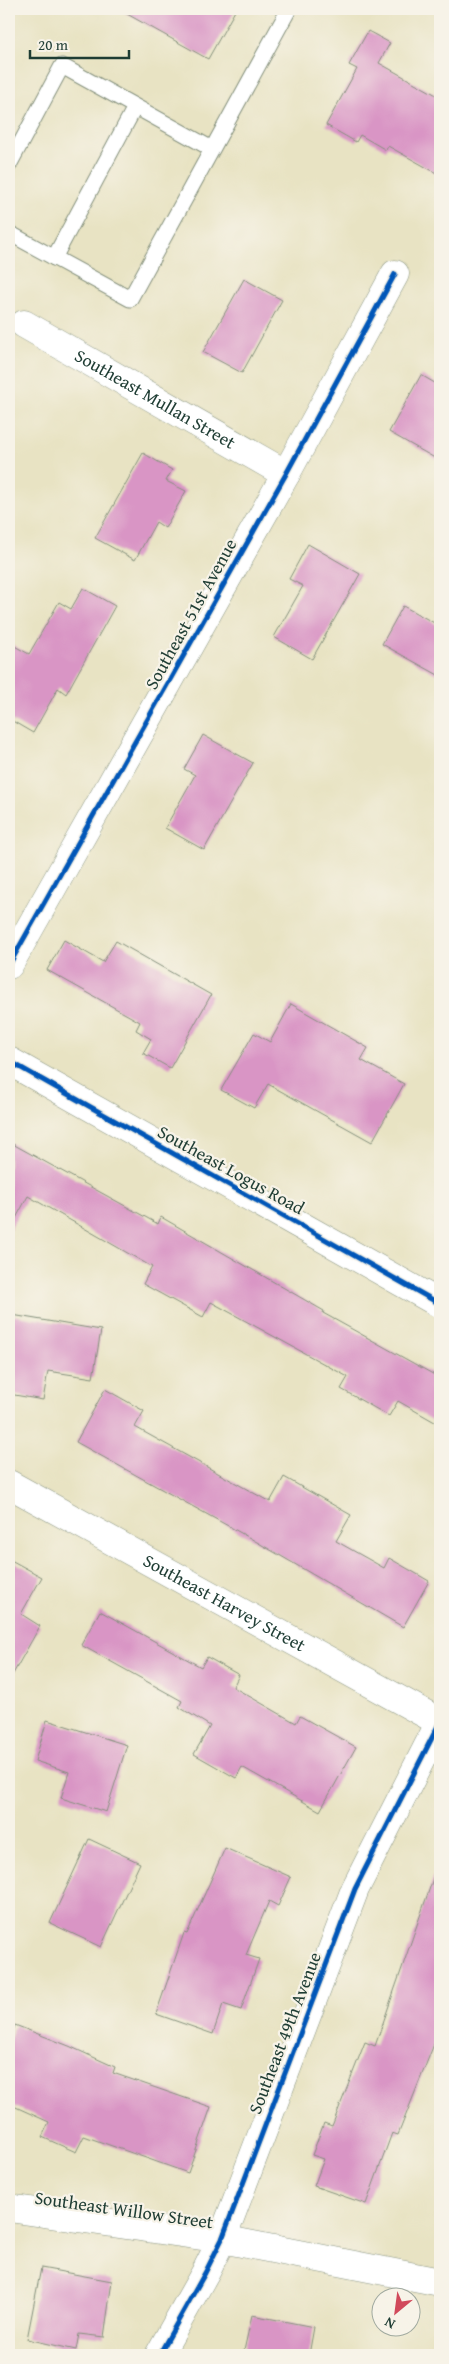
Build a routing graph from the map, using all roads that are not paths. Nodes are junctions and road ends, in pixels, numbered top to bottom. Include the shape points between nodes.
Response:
1 (289, 9) edge
2 (135, 107) junction
3 (212, 149) junction
4 (9, 164) edge
5 (9, 233) edge
6 (54, 258) junction
7 (395, 274) dead end
8 (24, 324) dead end
9 (286, 474) junction
10 (9, 965) edge
11 (9, 1061) edge
12 (440, 1304) edge
13 (9, 1484) edge
14 (440, 1722) edge
15 (9, 2208) edge
16 (222, 2238) junction
17 (440, 2282) edge
18 (159, 2355) edge

1 - 3 lane
2 - 3 lane
2 - 4 lane via 62,66
2 - 6 lane
3 - 6 lane via 130,299
5 - 6 lane
7 - 9 street, Southeast 51st Avenue
8 - 9 street, Southeast Mullan Street
9 - 10 street, Southeast 51st Avenue
11 - 12 street, Southeast Logus Road
13 - 14 street, Southeast Harvey Street
14 - 16 street, Southeast 49th Avenue via 355,1889
15 - 16 street, Southeast Willow Street
16 - 17 street, Southeast Willow Street
16 - 18 street, Southeast 49th Avenue

